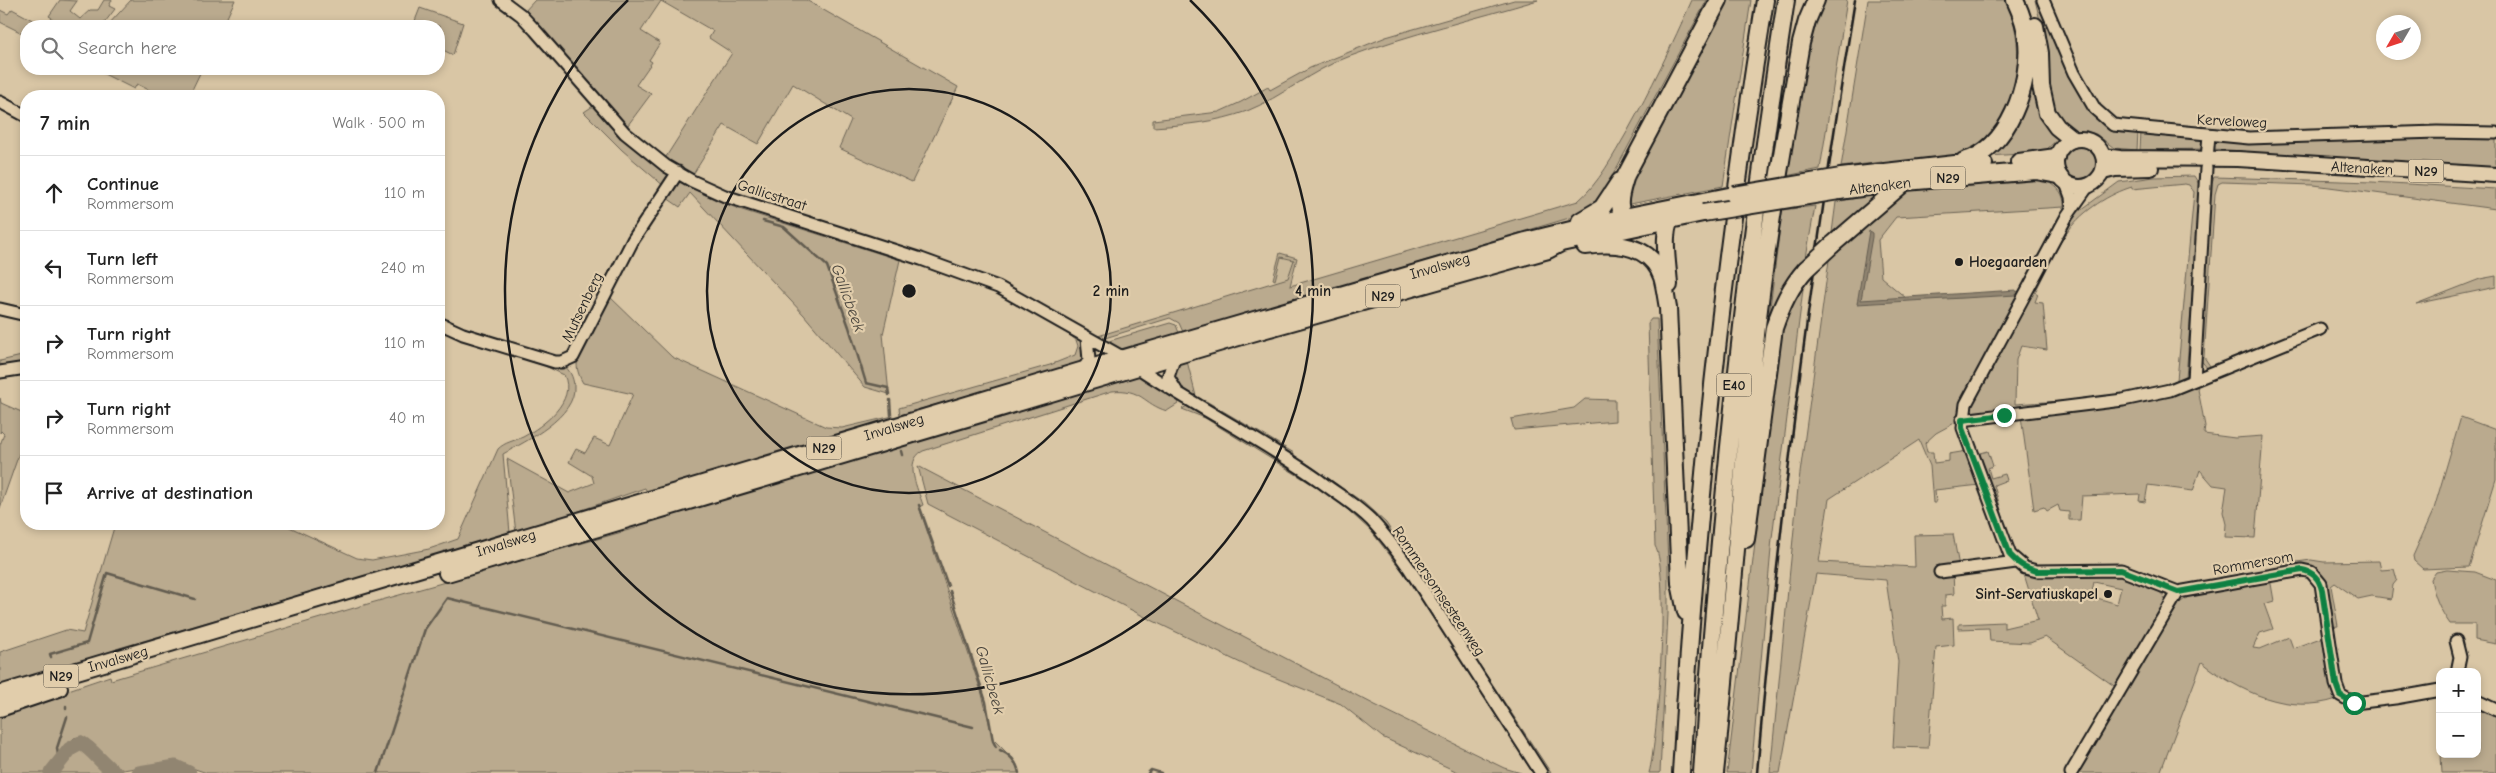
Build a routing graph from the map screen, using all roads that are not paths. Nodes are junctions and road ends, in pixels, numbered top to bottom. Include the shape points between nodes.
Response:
1 (501, 0) edge
2 (1719, 0) edge
3 (1765, 0) edge
4 (1786, 0) edge
5 (1816, 0) edge
6 (2016, 0) edge
7 (2028, 0) edge
8 (2043, 0) edge
9 (0, 102) edge
10 (20, 113) edge
11 (2496, 133) edge
12 (2209, 135) junction
13 (2072, 140) junction
14 (2056, 156) junction
15 (2103, 156) junction
16 (2207, 163) junction
17 (1955, 164) junction
18 (678, 172) junction
19 (2103, 172) junction
20 (1626, 175) junction
21 (2496, 175) edge
22 (2062, 179) junction
23 (1905, 182) junction
24 (1840, 184) junction
25 (2088, 186) junction
26 (1679, 206) junction
27 (1704, 207) junction
28 (2072, 208) junction
29 (1669, 219) junction
30 (1628, 222) junction
31 (1558, 232) junction
32 (1548, 250) junction
33 (1668, 308) junction
34 (0, 309) edge
35 (20, 314) edge
36 (445, 326) edge
37 (2320, 329) dead end
38 (1087, 338) junction
39 (1175, 356) junction
40 (1130, 362) junction
41 (20, 369) edge
42 (1083, 370) junction
43 (0, 372) edge
44 (2194, 380) junction
45 (1178, 393) junction
46 (1962, 420) junction
47 (2016, 562) junction
48 (1940, 572) dead end
49 (2178, 592) junction
50 (1690, 626) junction
51 (2456, 641) dead end
52 (1728, 655) junction
53 (2458, 668) edge
54 (2436, 691) edge
55 (0, 694) edge
56 (2481, 703) edge
57 (0, 708) edge
58 (2496, 710) edge
59 (1541, 773) edge
60 (1681, 773) edge
61 (1702, 773) edge
62 (1715, 773) edge
63 (2071, 773) edge

1 - 18 street, Gallicstraat via 535,30 625,133
2 - 20 highway
3 - 50 highway, E40 via 1746,113 1706,431
4 - 61 highway, E40 via 1736,370 1711,632
5 - 52 highway via 1801,43 1770,226 1738,507
6 - 17 highway via 2027,41 2021,91 2001,137 1984,154
7 - 13 highway via 2040,53 2041,86 2047,113
8 - 12 street, Kerveloweg via 2074,73 2095,110 2104,119 2113,125 2130,128
9 - 10 street
11 - 12 street, Kerveloweg via 2288,138
12 - 16 street
13 - 14 main road via 2062,146
13 - 15 main road via 2094,143
14 - 17 highway, Altenaken / N29 via 2038,161
14 - 22 main road
15 - 16 main road, Altenaken / N29
15 - 19 main road
16 - 19 main road, Altenaken / N29
16 - 21 main road, Altenaken / N29
16 - 44 street
17 - 24 highway, Altenaken / N29
18 - 36 street, Mutsenberg via 633,240 573,357 555,362
18 - 38 street, Gallicstraat via 726,196 998,287
19 - 25 main road
20 - 30 highway via 1619,195
20 - 31 highway via 1602,208 1589,218 1567,225
22 - 23 highway, Altenaken / N29 via 2036,171
22 - 25 main road via 2078,188
22 - 28 street via 2071,197
23 - 24 highway, Altenaken / N29
23 - 52 highway, bridge via 1806,269 1782,304 1770,346 1734,640
24 - 27 highway, Altenaken / N29, bridge
25 - 28 street
26 - 27 highway, Invalsweg / N29
26 - 29 highway
26 - 30 highway, Invalsweg / N29
27 - 29 highway, Invalsweg / N29
28 - 46 street via 1966,404
29 - 30 highway, Invalsweg / N29
29 - 33 highway via 1666,235
30 - 31 highway, Invalsweg / N29
30 - 32 highway, Invalsweg / N29
31 - 40 highway, Invalsweg / N29
32 - 33 highway via 1613,244 1642,252 1659,269
32 - 39 highway, Invalsweg / N29
33 - 50 highway via 1680,583
34 - 35 street
37 - 44 street
38 - 40 street, Gallicstraat
38 - 42 street via 1089,360
39 - 40 highway, Invalsweg / N29
39 - 45 street via 1168,377
40 - 42 highway, Invalsweg / N29
40 - 45 street, Rommersomsesteenweg
40 - 57 highway, Invalsweg / N29
41 - 43 street
42 - 55 highway, Invalsweg / N29
44 - 46 street via 2170,390 2123,400
45 - 59 street, Rommersomsesteenweg via 1290,460 1354,505 1380,530 1409,568
46 - 47 street via 1962,428 2010,555
47 - 48 street
47 - 49 street via 2037,571 2121,570
49 - 54 street, Rommersom via 2302,570 2311,572 2322,590 2340,695 2354,703
49 - 63 street
50 - 60 highway, E40
51 - 53 street via 2460,657
52 - 62 highway
56 - 58 street

